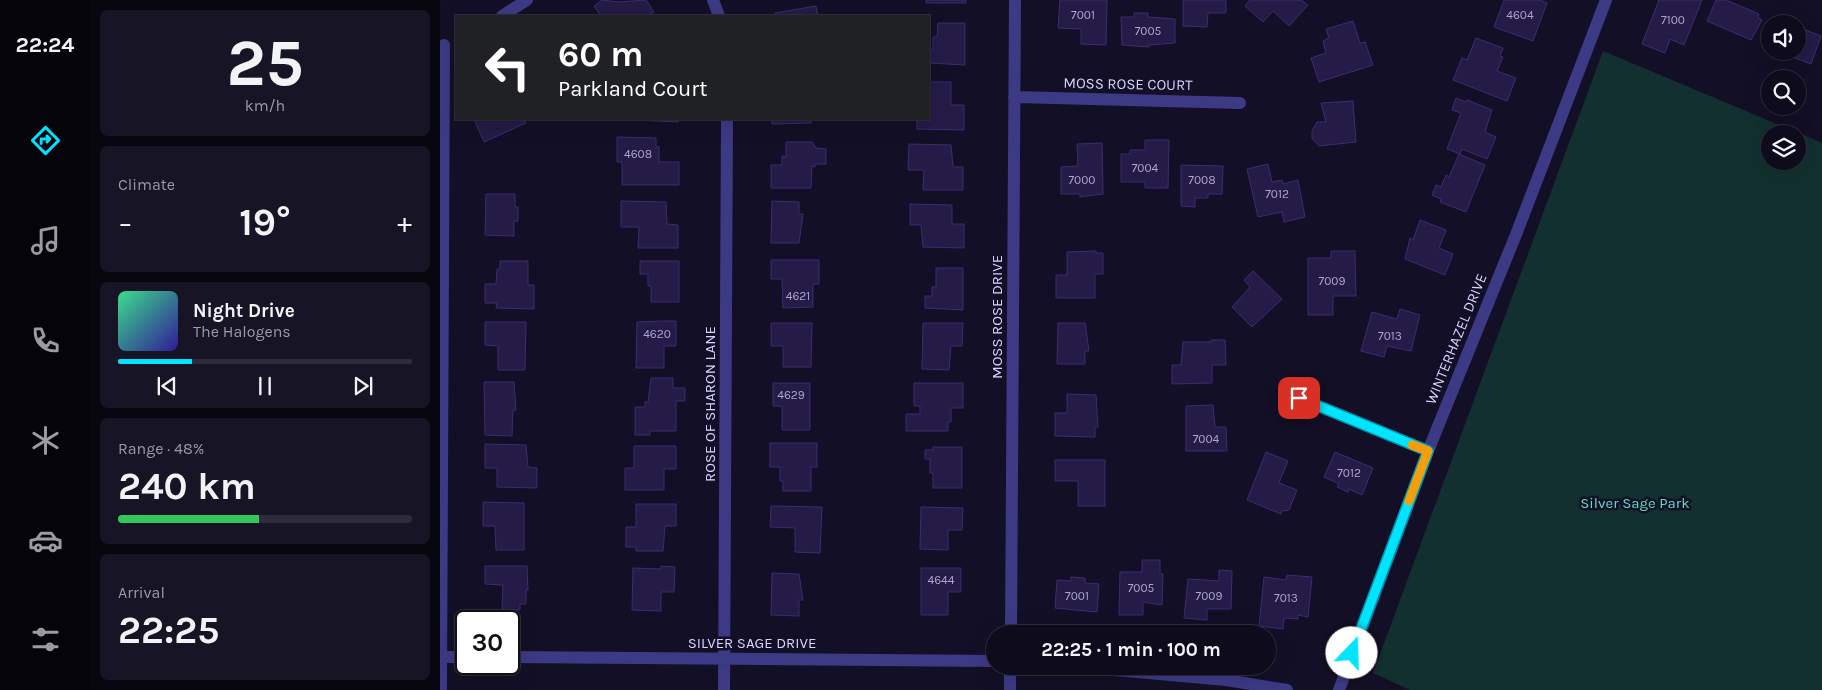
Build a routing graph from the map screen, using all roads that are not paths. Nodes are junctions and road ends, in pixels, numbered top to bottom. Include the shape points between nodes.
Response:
1 (713, 0) edge
2 (1015, 0) edge
3 (1606, 0) edge
4 (522, 1) edge
5 (503, 15) edge
6 (719, 15) edge
7 (447, 44) edge
8 (1014, 97) junction
9 (1240, 102) dead end
10 (727, 120) edge
11 (1299, 398) dead end
12 (1428, 451) junction
13 (1010, 625) edge
14 (441, 657) edge
15 (455, 657) edge
16 (520, 657) edge
17 (725, 659) junction
18 (986, 661) edge
19 (1010, 675) edge
20 (1170, 675) edge
21 (441, 690) edge
22 (724, 690) edge
23 (1010, 690) edge
24 (1287, 690) edge
25 (1339, 690) edge

1 - 6 street
2 - 8 street, MOSS ROSE DRIVE
3 - 12 street, WINTERHAZEL DRIVE via 1518,232
4 - 5 street
7 - 14 street
8 - 9 street, MOSS ROSE COURT
8 - 13 street, MOSS ROSE DRIVE
10 - 17 street, ROSE OF SHARON LANE
11 - 12 street
12 - 25 street, WINTERHAZEL DRIVE
14 - 15 street
14 - 21 street
16 - 17 street, SILVER SAGE DRIVE
17 - 18 street, SILVER SAGE DRIVE
17 - 22 street, ROSE OF SHARON LANE
19 - 23 street
20 - 24 street

